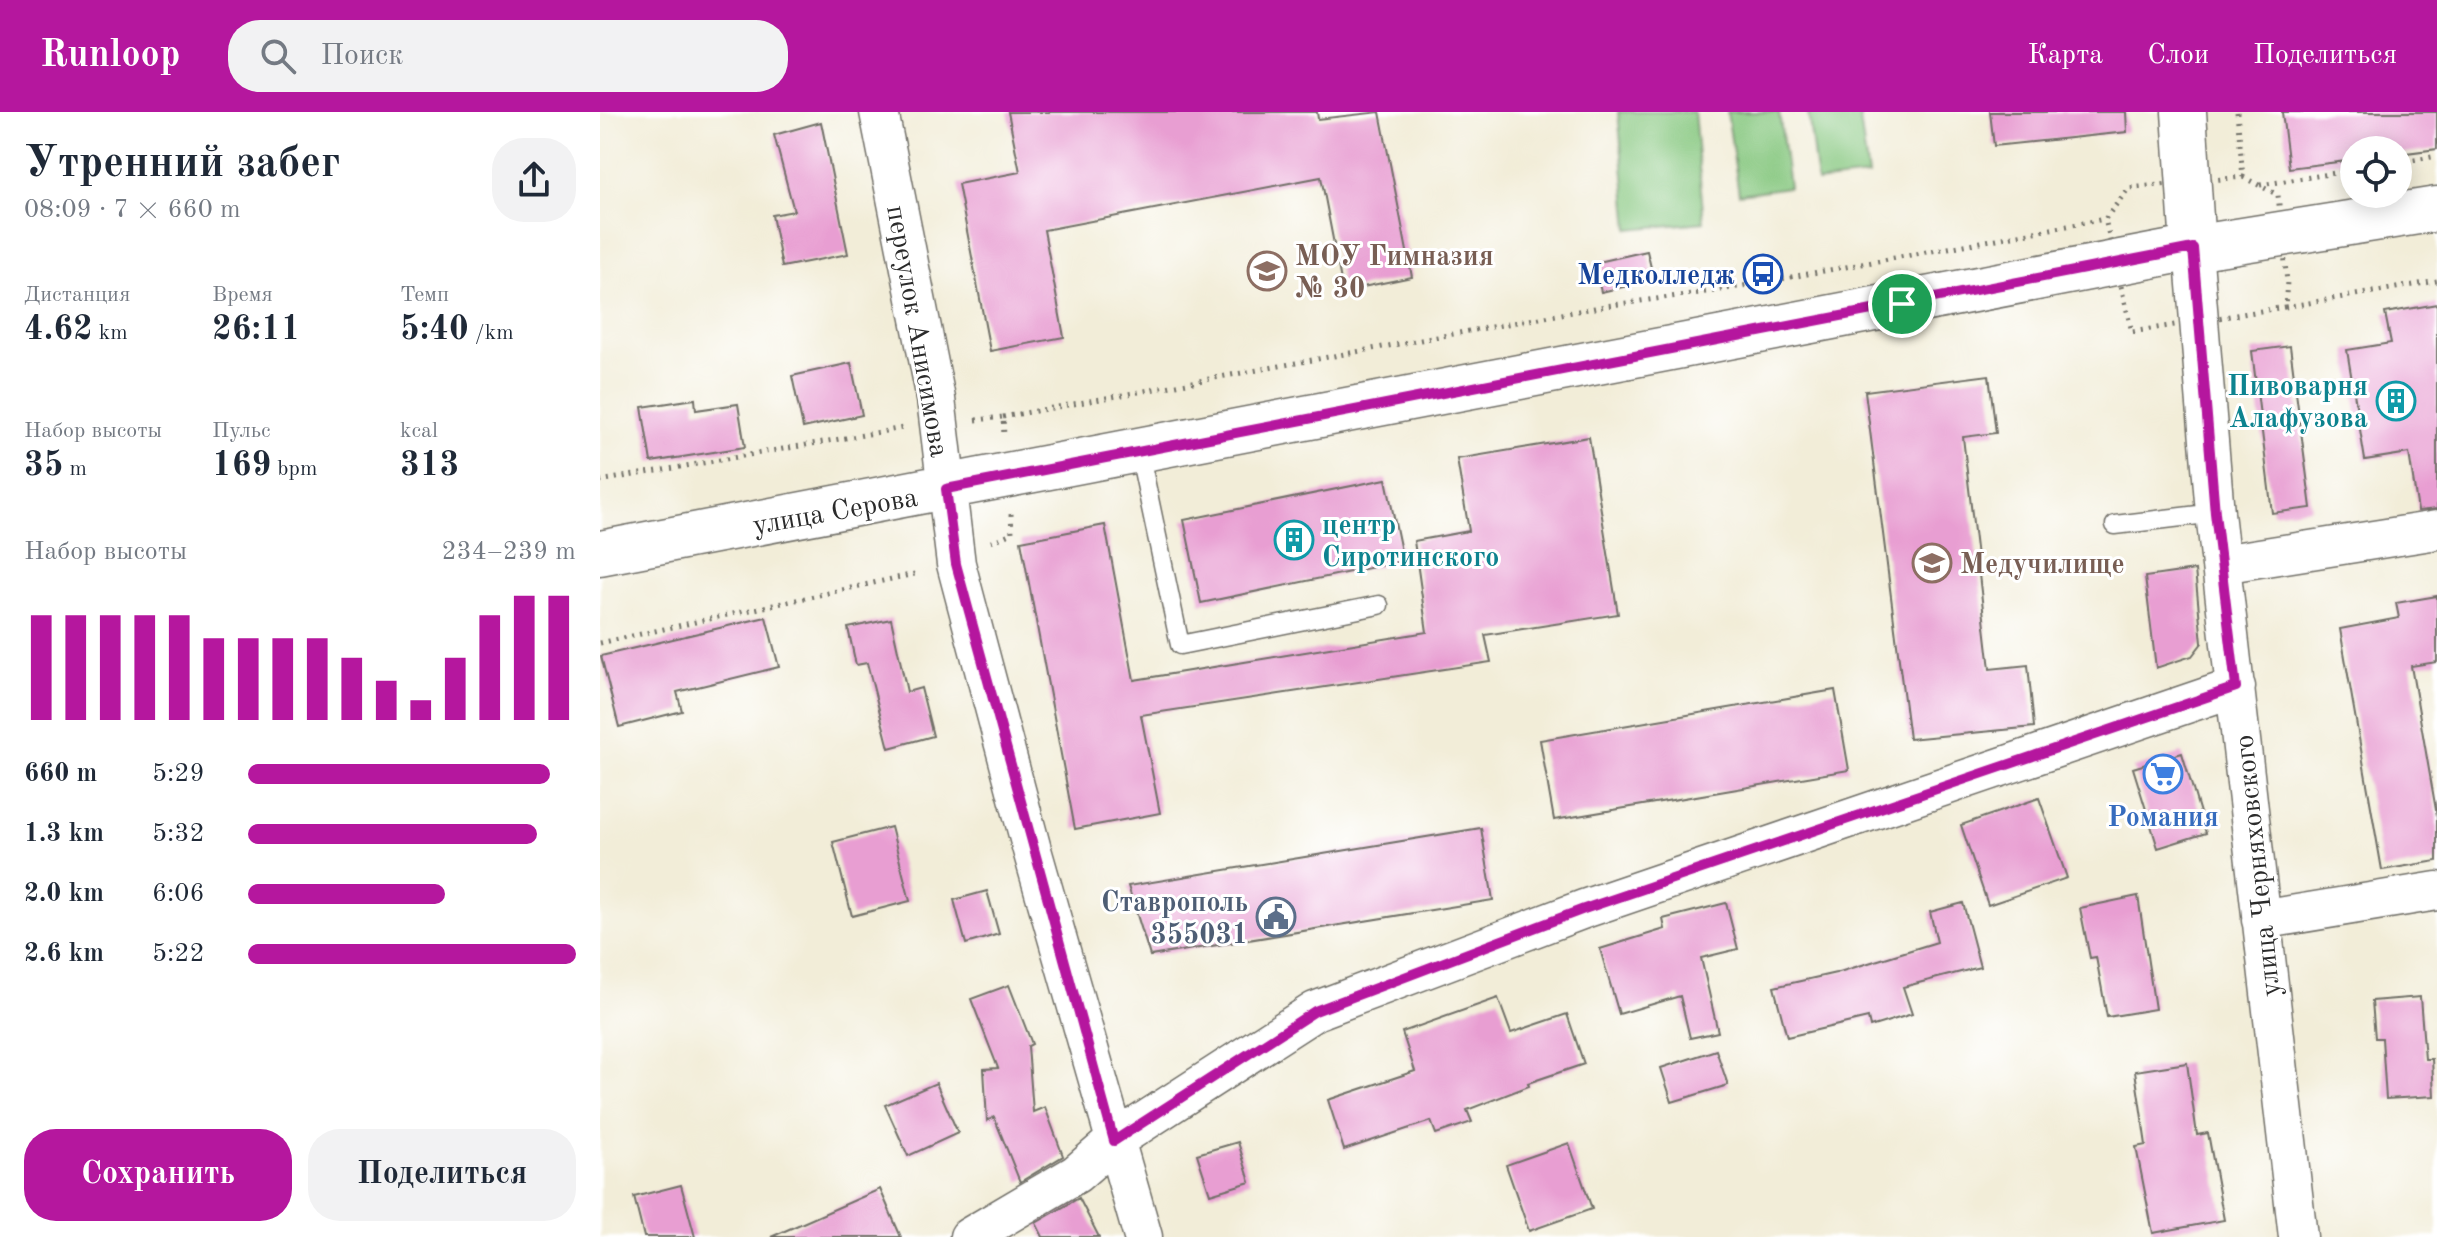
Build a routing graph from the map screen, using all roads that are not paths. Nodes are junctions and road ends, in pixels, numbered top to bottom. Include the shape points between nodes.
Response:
1 (2184, 112) edge
2 (880, 116) edge
3 (2437, 209) edge
4 (2193, 248) junction
5 (1139, 451) junction
6 (946, 489) junction
7 (2215, 513) junction
8 (2115, 525) dead end
9 (2437, 530) edge
10 (600, 553) edge
11 (2221, 564) junction
12 (1379, 605) dead end
13 (2236, 687) junction
14 (2437, 891) edge
15 (2261, 920) junction
16 (1114, 1141) junction
17 (969, 1237) edge
18 (1143, 1237) edge
19 (2298, 1237) edge

1 - 4 main road, улица Черняховского
2 - 6 street, переулок Анисимова via 936,399
3 - 4 main road, улица Серова
4 - 5 main road, улица Серова
4 - 7 street, улица Черняховского
5 - 6 main road, улица Серова
5 - 12 lane via 1180,645
6 - 10 main road, улица Серова
6 - 16 street, переулок Анисимова via 960,579
7 - 8 lane
7 - 11 street, улица Черняховского
9 - 11 street
11 - 13 street, улица Черняховского
13 - 15 street, улица Черняховского
13 - 16 street via 1584,909 1315,1011
14 - 15 street
15 - 19 street, улица Черняховского
16 - 17 street via 1076,1174
16 - 18 street, переулок Анисимова

